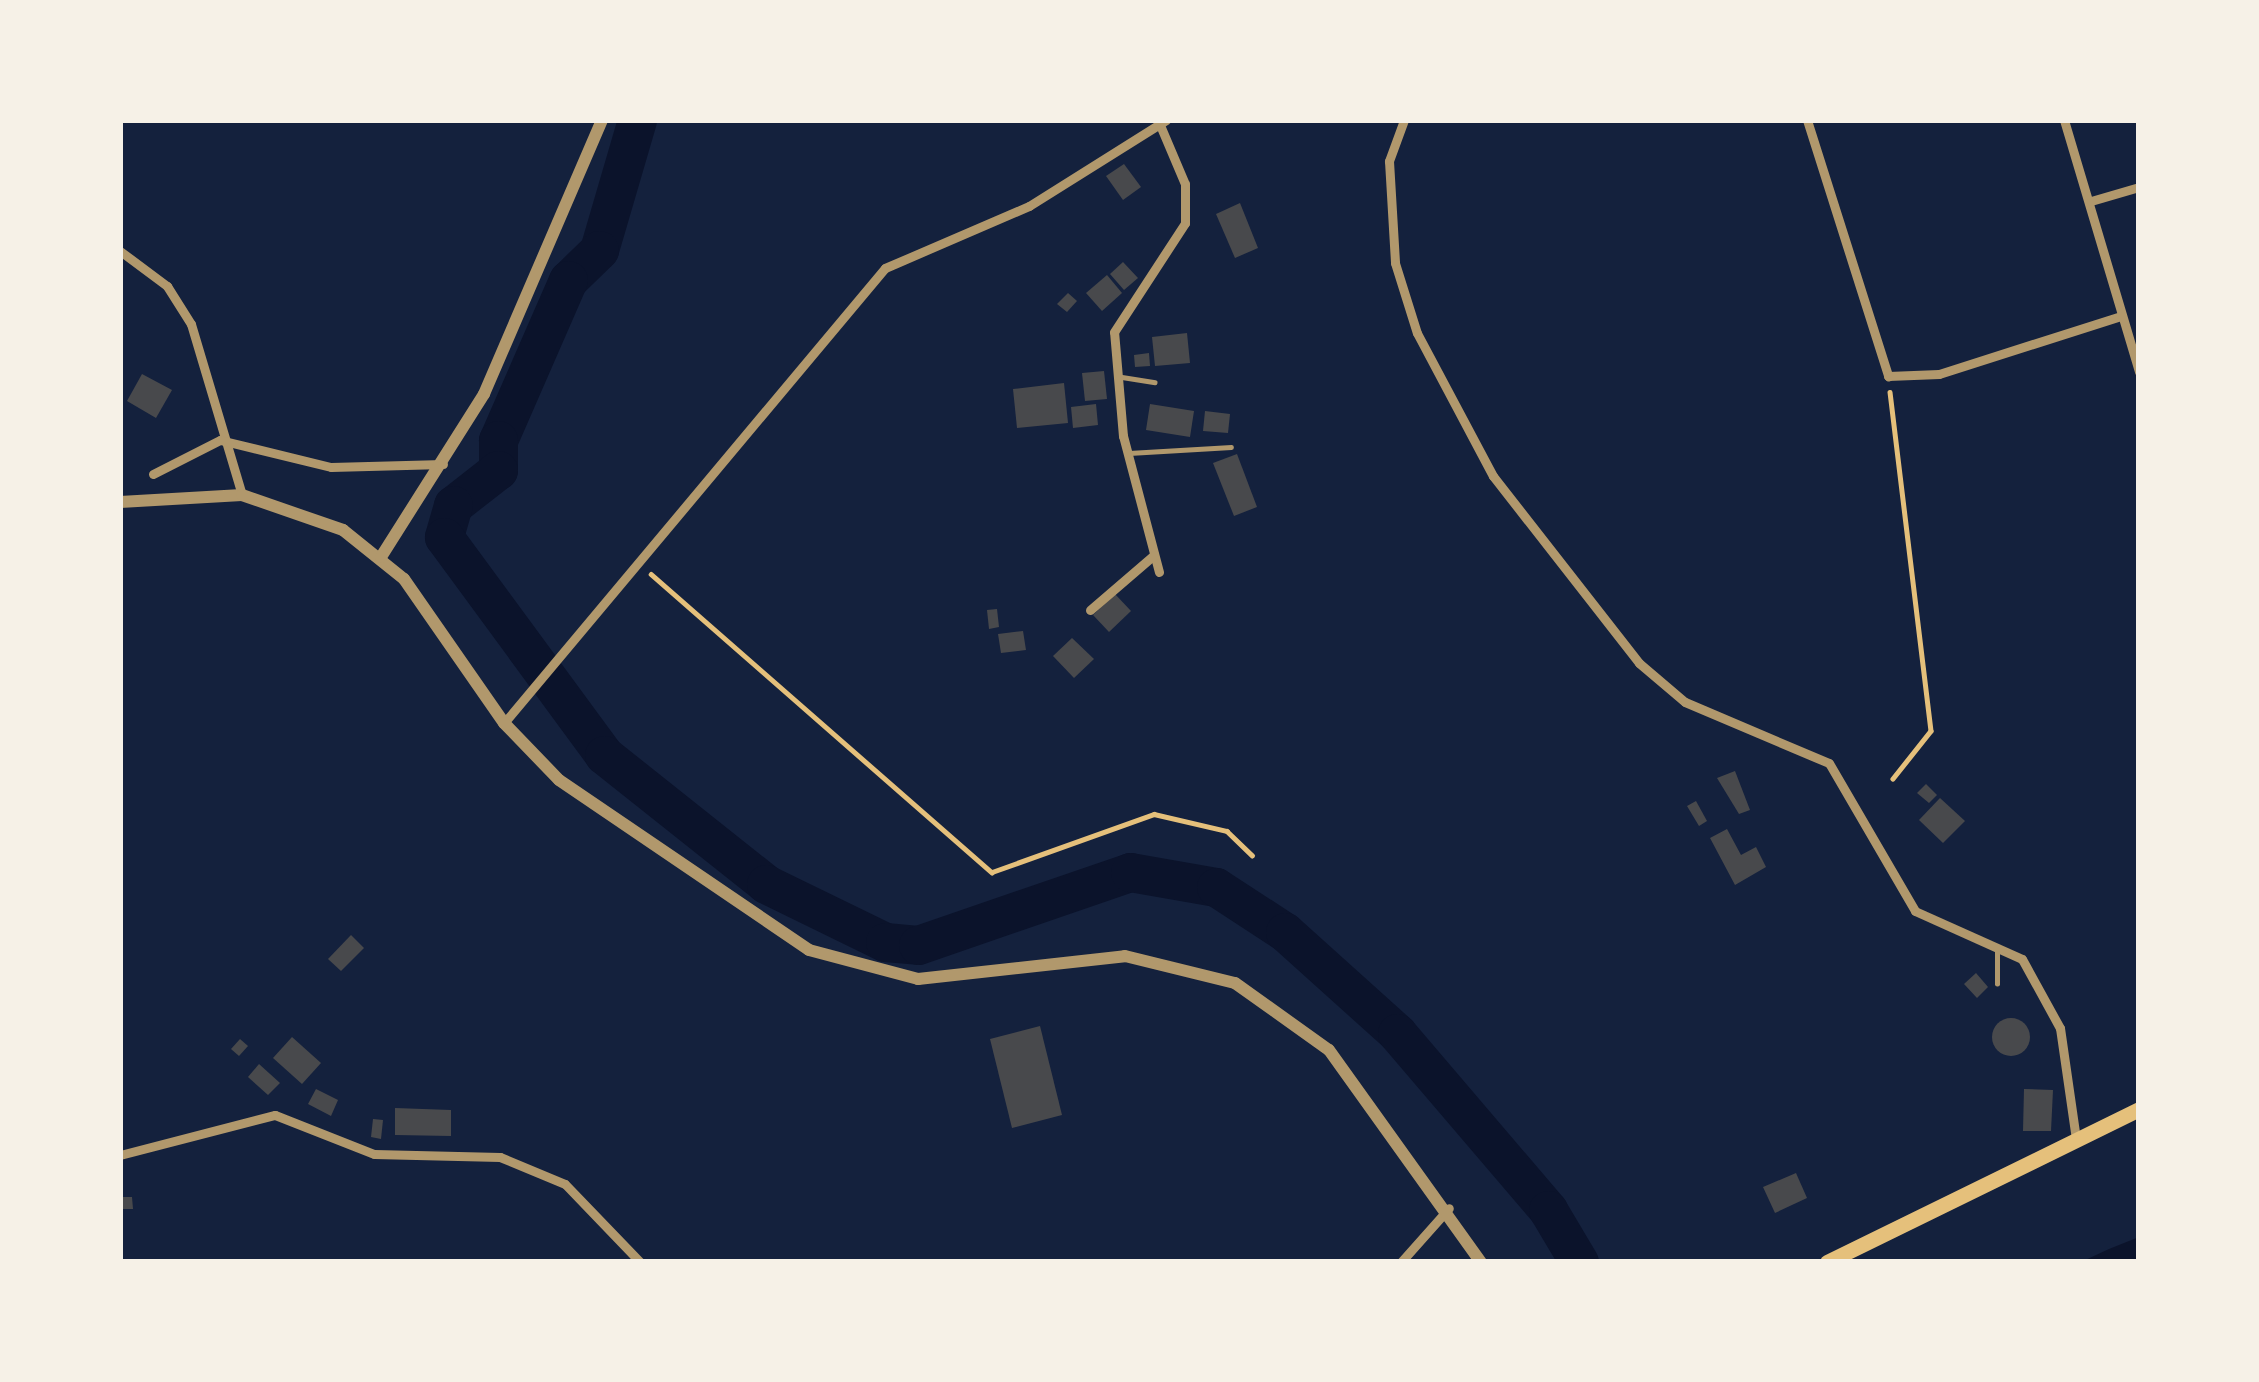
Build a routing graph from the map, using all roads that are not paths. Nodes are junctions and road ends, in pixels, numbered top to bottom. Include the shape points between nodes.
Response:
1 (602, 120) edge
2 (1404, 120) edge
3 (1807, 120) edge
4 (2064, 120) edge
5 (1163, 123) edge
6 (2139, 187) edge
7 (2091, 201) junction
8 (120, 251) edge
9 (2121, 316) junction
10 (2139, 372) edge
11 (1116, 376) junction
12 (1155, 382) dead end
13 (235, 443) junction
14 (1231, 447) dead end
15 (1126, 454) junction
16 (443, 464) junction
17 (153, 474) dead end
18 (242, 495) junction
19 (120, 502) edge
20 (1154, 554) junction
21 (380, 557) junction
22 (1159, 572) dead end
23 (1090, 610) dead end
24 (504, 723) junction
25 (1999, 945) junction
26 (1996, 985) dead end
27 (2139, 1109) edge
28 (2076, 1139) junction
29 (120, 1155) edge
30 (1449, 1208) junction
31 (640, 1262) edge
32 (1400, 1262) edge
33 (1480, 1262) edge
34 (1827, 1262) edge

1 - 16 street via 560,237
2 - 25 street via 1389,161 1404,302 1493,476 1639,663 1702,711 1829,763 1915,911
3 - 9 street via 1888,376 1939,374
4 - 7 street
5 - 11 street via 1185,184 1185,223 1172,259 1120,315
5 - 24 street via 1029,206 885,268
6 - 7 street
7 - 9 street
8 - 13 street via 180,304
9 - 10 street
11 - 12 lane
11 - 15 street
13 - 16 street via 331,467
13 - 17 street via 209,443
13 - 18 street
14 - 15 lane
15 - 20 street
16 - 21 street
18 - 19 street
18 - 21 street via 314,516
20 - 22 street
20 - 23 street
21 - 24 street
24 - 30 street via 618,826 839,962 918,979 1125,956 1235,983 1329,1050
25 - 26 lane
25 - 28 street via 2033,974 2060,1028
27 - 28 main road
28 - 34 main road
29 - 31 street via 274,1115 374,1154 500,1156 565,1184
30 - 32 street
30 - 33 street

